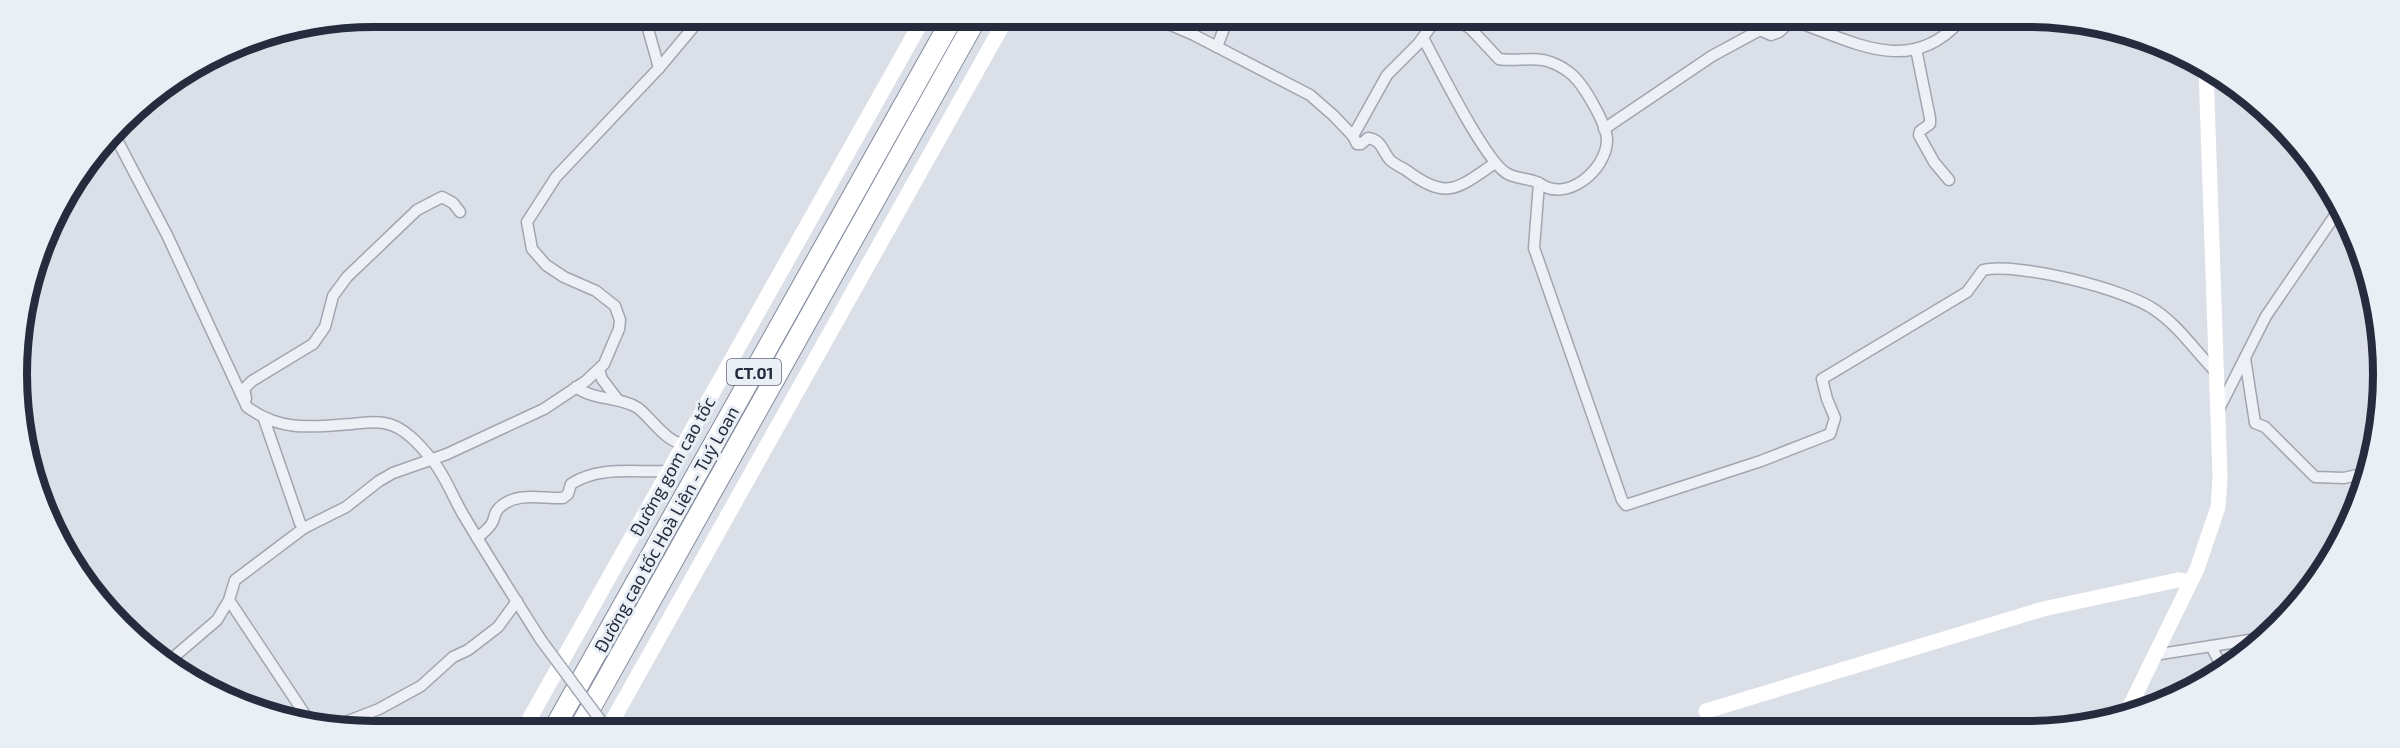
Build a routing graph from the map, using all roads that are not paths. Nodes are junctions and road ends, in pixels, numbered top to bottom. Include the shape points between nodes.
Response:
1 (648, 27) edge
2 (693, 27) edge
3 (919, 27) edge
4 (948, 27) edge
5 (972, 27) edge
6 (1002, 27) edge
7 (1174, 27) edge
8 (1225, 27) edge
9 (1431, 27) edge
10 (1467, 27) edge
11 (1758, 27) edge
12 (1761, 27) edge
13 (1784, 27) edge
14 (1809, 27) edge
15 (1954, 27) edge
16 (1423, 38) junction
17 (1218, 47) junction
18 (1916, 49) junction
19 (659, 68) junction
20 (2206, 77) edge
21 (1604, 129) junction
22 (1353, 136) junction
23 (117, 141) edge
24 (1496, 163) junction
25 (1948, 180) dead end
26 (1539, 183) junction
27 (460, 212) dead end
28 (2335, 216) edge
29 (2245, 357) junction
30 (599, 370) junction
31 (2216, 372) junction
32 (576, 387) junction
33 (618, 400) junction
34 (247, 407) junction
35 (2218, 412) junction
36 (264, 419) junction
37 (685, 443) junction
38 (432, 459) junction
39 (669, 471) junction
40 (2358, 475) edge
41 (304, 528) junction
42 (477, 538) junction
43 (2190, 582) junction
44 (229, 600) junction
45 (517, 601) junction
46 (2248, 640) edge
47 (2211, 646) junction
48 (2154, 655) junction
49 (174, 658) edge
50 (2220, 662) edge
51 (2130, 705) edge
52 (1706, 711) dead end
53 (304, 714) edge
54 (351, 720) edge
55 (528, 721) edge
56 (558, 721) edge
57 (583, 721) edge
58 (601, 721) edge
59 (612, 721) edge

1 - 19 street
2 - 19 street
3 - 37 main road, Đường gom cao tốc
4 - 56 highway, Đường cao tốc Hoà Liên - Tuý Loan / CT.01
5 - 57 highway, Đường cao tốc Hoà Liên - Tuý Loan / CT.01
6 - 59 main road
7 - 17 street
8 - 17 street
9 - 16 street
10 - 21 street via 1500,59 1548,61 1570,72 1585,89
11 - 21 street
12 - 13 street via 1770,35
14 - 18 street via 1886,52
15 - 18 street via 1939,40
16 - 22 street via 1387,75
16 - 24 street via 1475,134
17 - 22 street via 1310,95
18 - 25 street via 1930,118 1930,124 1919,135
19 - 30 street via 556,177 527,222 532,249 546,265 596,291 615,306 619,329
20 - 31 main road
21 - 26 street via 1607,141 1603,154 1585,178 1561,191 1551,191
22 - 24 street via 1359,144 1368,138 1376,140 1390,159 1436,188 1460,186
23 - 34 street via 167,235
24 - 26 street via 1507,174
26 - 31 street via 1534,248 1626,505 1830,434 1835,418 1822,379 1966,292 1983,270 1994,267 2026,270 2123,293 2155,309
27 - 34 street via 442,197 404,221 347,277 333,296 325,327 313,344 244,389
28 - 29 street via 2266,316
29 - 35 street
29 - 40 street via 2255,423 2265,427 2315,477
30 - 32 street
30 - 33 street
31 - 35 main road
32 - 33 street via 594,396
32 - 38 street via 544,410
33 - 37 street via 638,409 672,441
34 - 36 street
35 - 43 main road via 2218,507
36 - 38 street via 319,427 387,423 401,429
36 - 41 street
37 - 39 main road, Đường gom cao tốc
38 - 41 street via 393,473 346,507
38 - 42 street
39 - 42 street via 605,471 571,484 563,498 526,497 507,502
39 - 55 main road, Đường gom cao tốc
41 - 44 street via 235,580
42 - 45 street
43 - 48 main road
43 - 52 main road via 2178,580 2043,609
44 - 49 street via 217,620
44 - 53 street
45 - 54 street via 498,627 453,657 421,686
45 - 58 street, bridge
46 - 47 street
47 - 48 street
47 - 50 street
48 - 51 main road

